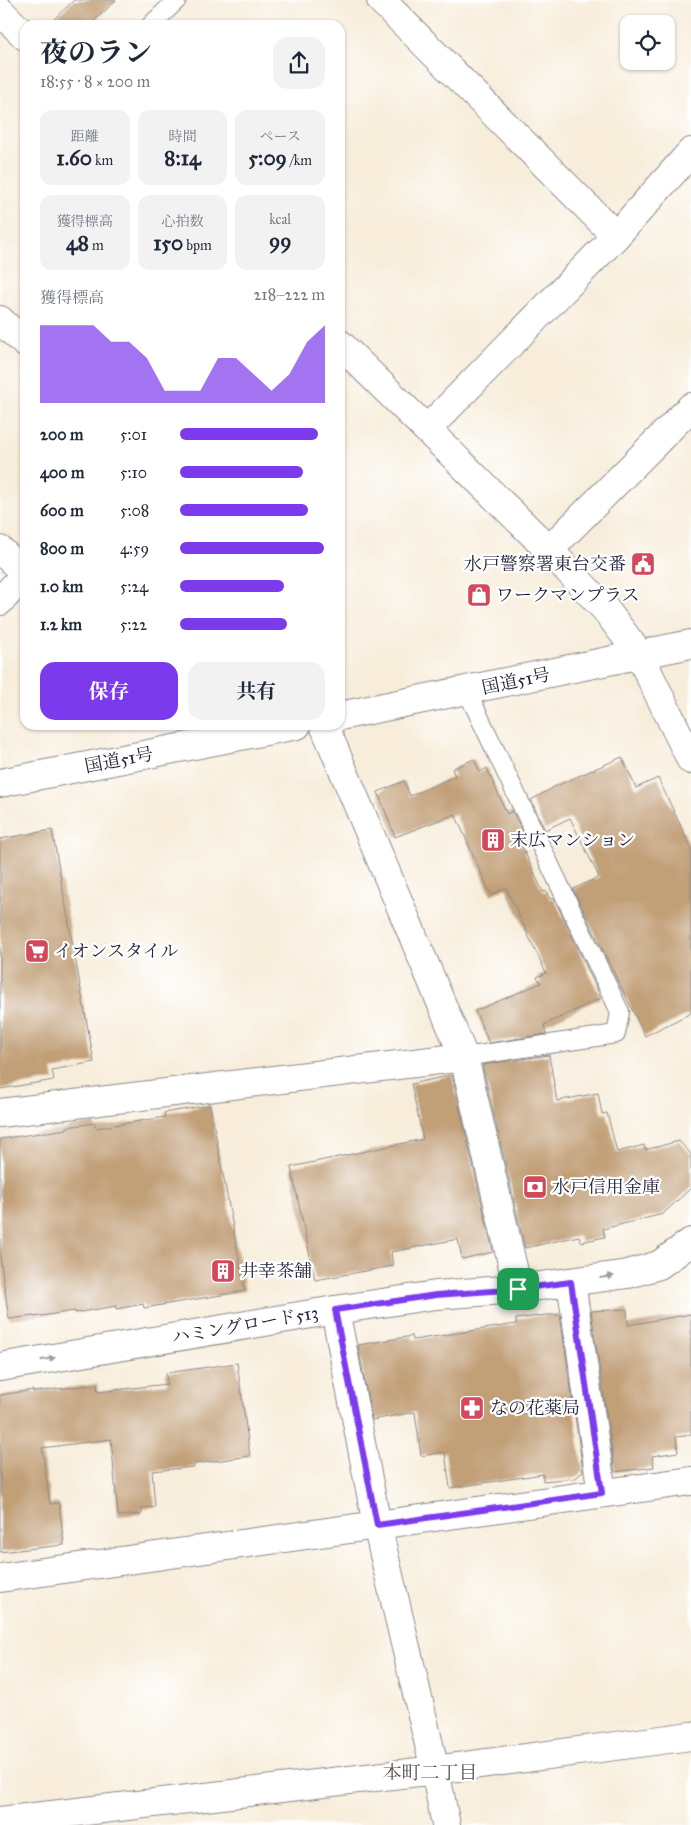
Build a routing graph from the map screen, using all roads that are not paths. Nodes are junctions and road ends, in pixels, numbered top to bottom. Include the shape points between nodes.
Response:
1 (177, 0) edge
2 (380, 0) edge
3 (0, 11) edge
4 (156, 20) edge
5 (20, 31) edge
6 (691, 152) edge
7 (616, 236) junction
8 (0, 320) edge
9 (20, 338) edge
10 (345, 349) edge
11 (691, 407) edge
12 (427, 429) junction
13 (0, 550) edge
14 (549, 550) junction
15 (20, 569) edge
16 (20, 579) edge
17 (0, 601) edge
18 (691, 644) edge
19 (639, 654) junction
20 (467, 691) junction
21 (345, 715) edge
22 (252, 730) edge
23 (326, 730) edge
24 (691, 760) edge
25 (0, 783) edge
26 (464, 1057) junction
27 (0, 1113) edge
28 (691, 1242) edge
29 (571, 1282) junction
30 (518, 1289) junction
31 (335, 1310) junction
32 (0, 1367) edge
33 (691, 1481) edge
34 (602, 1493) junction
35 (377, 1525) junction
36 (0, 1578) edge
37 (691, 1736) edge
38 (436, 1770) junction
39 (0, 1820) edge
40 (446, 1825) edge

1 - 4 lane
2 - 7 main road
3 - 5 main road
6 - 7 main road
7 - 12 main road
8 - 9 main road
10 - 12 main road
11 - 14 main road
12 - 14 main road
13 - 15 main road
14 - 19 main road
16 - 17 main road
18 - 19 main road, 国道51号
19 - 20 main road, 国道51号
19 - 24 main road
20 - 21 main road, 国道51号
20 - 26 lane via 620,1012 616,1034
22 - 25 main road, 国道51号
23 - 26 main road
26 - 27 main road
26 - 30 main road
29 -> 28 main road, ハミングロード513 via 628,1274 659,1265
29 - 30 main road, ハミングロード513
29 - 34 main road
30 - 31 main road, ハミングロード513 via 436,1295
32 -> 31 main road, ハミングロード513
31 - 35 main road
33 - 34 main road
34 - 35 main road
35 - 36 main road
35 - 38 main road
37 - 38 main road
38 - 39 main road
38 - 40 main road

